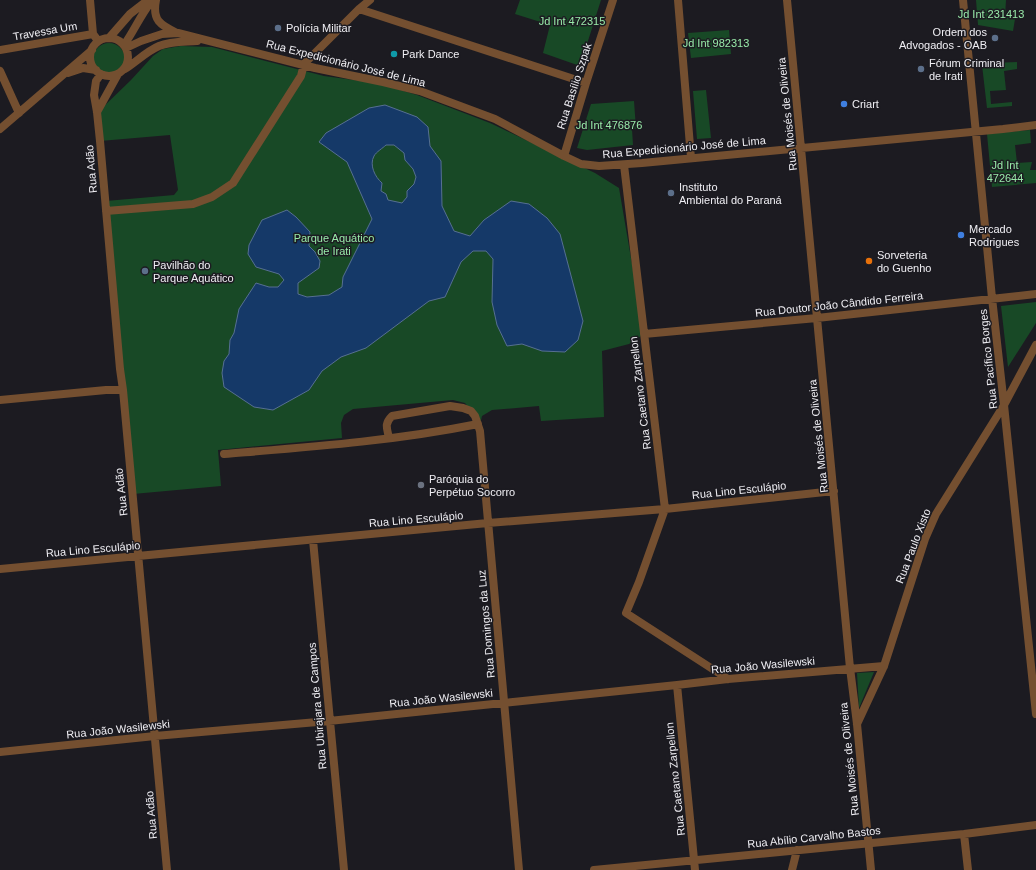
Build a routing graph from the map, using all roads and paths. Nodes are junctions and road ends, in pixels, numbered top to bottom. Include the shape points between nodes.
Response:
1 (90, 0) edge
2 (148, 0) edge
3 (152, 0) edge
4 (156, 0) edge
5 (370, 0) edge
6 (613, 0) edge
7 (678, 0) edge
8 (787, 0) edge
9 (963, 0) edge
10 (359, 9) junction
11 (178, 33) junction
12 (93, 34) junction
13 (108, 38) junction
14 (210, 41) junction
15 (98, 42) junction
16 (125, 47) junction
17 (0, 50) edge
18 (92, 50) junction
19 (304, 64) junction
20 (0, 71) edge
21 (98, 72) junction
22 (120, 73) junction
23 (62, 76) junction
24 (586, 83) junction
25 (97, 112) junction
26 (20, 113) junction
27 (1036, 125) edge
28 (0, 130) edge
29 (976, 131) junction
30 (802, 148) junction
31 (564, 156) junction
32 (691, 158) junction
33 (624, 164) junction
34 (106, 211) junction
35 (1036, 294) edge
36 (992, 298) junction
37 (817, 318) junction
38 (644, 334) junction
39 (1036, 345) edge
40 (123, 390) junction
41 (0, 400) edge
42 (1004, 405) junction
43 (478, 424) junction
44 (389, 438) junction
45 (224, 454) dead end
46 (834, 491) junction
47 (665, 509) junction
48 (488, 523) junction
49 (313, 540) junction
50 (138, 556) junction
51 (0, 569) edge
52 (884, 666) junction
53 (850, 668) junction
54 (728, 679) junction
55 (677, 685) junction
56 (504, 702) junction
57 (1036, 714) edge
58 (329, 721) junction
59 (857, 724) junction
60 (155, 736) junction
61 (0, 752) edge
62 (1036, 825) edge
63 (964, 834) junction
64 (868, 843) junction
65 (797, 850) junction
66 (694, 860) junction
67 (167, 870) edge
68 (344, 870) edge
69 (519, 870) edge
70 (594, 870) edge
71 (695, 870) edge
72 (792, 870) edge
73 (871, 870) edge
74 (968, 870) edge

1 - 12 street
2 - 13 street via 130,14
3 - 16 street
4 - 11 street via 157,19 164,27
5 - 10 street
6 - 24 street, Rua Basílio Szpak
7 - 32 street
8 - 30 street, Rua Moisés de Oliveira
9 - 29 street, Rua Pacífico Borges
10 - 19 street
10 - 24 street
11 - 14 street, Rua Expedicionário José de Lima
11 - 16 street, Rua Expedicionário José de Lima via 162,34
12 - 15 street
12 - 17 street, Travessa Um
13 - 15 street
13 - 16 street via 119,41
14 - 19 street, Rua Expedicionário José de Lima
14 - 22 street, Rua Expedicionário José de Lima via 174,42 160,46
15 - 18 street
16 - 22 street via 128,51 128,62
18 - 21 street via 91,61
18 - 23 street
19 - 31 street, Rua Expedicionário José de Lima via 420,91 495,119
19 - 34 street via 301,76 233,183 212,197 192,204
20 - 26 street
21 - 22 street via 106,76
21 - 23 street via 83,68
21 - 25 street, Rua Adão via 94,95
22 - 25 street
23 - 26 street
24 - 31 street, Rua Basílio Szpak
25 - 34 street, Rua Adão
26 - 28 street
27 - 29 street, Rua Expedicionário José de Lima
29 - 30 street, Rua Expedicionário José de Lima
29 - 36 street, Rua Pacífico Borges
30 - 32 street, Rua Expedicionário José de Lima
30 - 37 street, Rua Moisés de Oliveira
31 - 33 street, Rua Expedicionário José de Lima via 581,164
32 - 33 street, Rua Expedicionário José de Lima
33 - 38 street, Rua Caetano Zarpellon
34 - 40 street, Rua Adão
35 - 36 street, Rua Doutor João Cândido Ferreira
36 - 37 street, Rua Doutor João Cândido Ferreira
36 - 42 street, Rua Pacífico Borges
37 - 38 street, Rua Doutor João Cândido Ferreira
37 - 46 street, Rua Moisés de Oliveira
38 - 47 street, Rua Caetano Zarpellon
39 - 42 street, Rua Paulo Xisto
40 - 41 street
40 - 50 street, Rua Adão
42 - 52 street, Rua Paulo Xisto via 936,514 925,538
42 - 57 street, Rua Pacífico Borges
43 - 44 street
43 - 44 street, Rua Domingos da Luz via 471,411 450,406 392,416 386,425
43 - 48 street, Rua Domingos da Luz
44 - 45 street
46 - 47 street, Rua Lino Esculápio
46 - 53 street, Rua Moisés de Oliveira
47 - 48 street, Rua Lino Esculápio
47 - 54 street, Rua Caetano Zarpellon via 626,613
48 - 49 street, Rua Lino Esculápio
48 - 56 street, Rua Domingos da Luz
49 - 50 street, Rua Lino Esculápio
49 - 58 street, Rua Ubirajara de Campos
50 - 51 street, Rua Lino Esculápio
50 - 60 street, Rua Adão
52 - 53 street, Rua João Wasilewski
52 - 59 street, Rua Paulo Xisto
53 - 54 street, Rua João Wasilewski
53 - 59 street, Rua Moisés de Oliveira
54 - 55 street, Rua João Wasilewski
55 - 56 street, Rua João Wasilewski
55 - 66 street, Rua Caetano Zarpellon
56 - 58 street, Rua João Wasilewski
56 - 69 street, Rua Domingos da Luz
58 - 60 street, Rua João Wasilewski
58 - 68 street, Rua Ubirajara de Campos
59 - 64 street, Rua Moisés de Oliveira
60 - 61 street, Rua João Wasilewski
60 - 67 street, Rua Adão
62 - 63 street, Rua Abílio Carvalho Bastos
63 - 64 street, Rua Abílio Carvalho Bastos
63 - 74 street
64 - 65 street, Rua Abílio Carvalho Bastos
64 - 73 street, Rua Moisés de Oliveira
65 - 66 street, Rua Abílio Carvalho Bastos
65 - 72 street
66 - 70 street, Rua Abílio Carvalho Bastos
66 - 71 street, Rua Caetano Zarpellon

